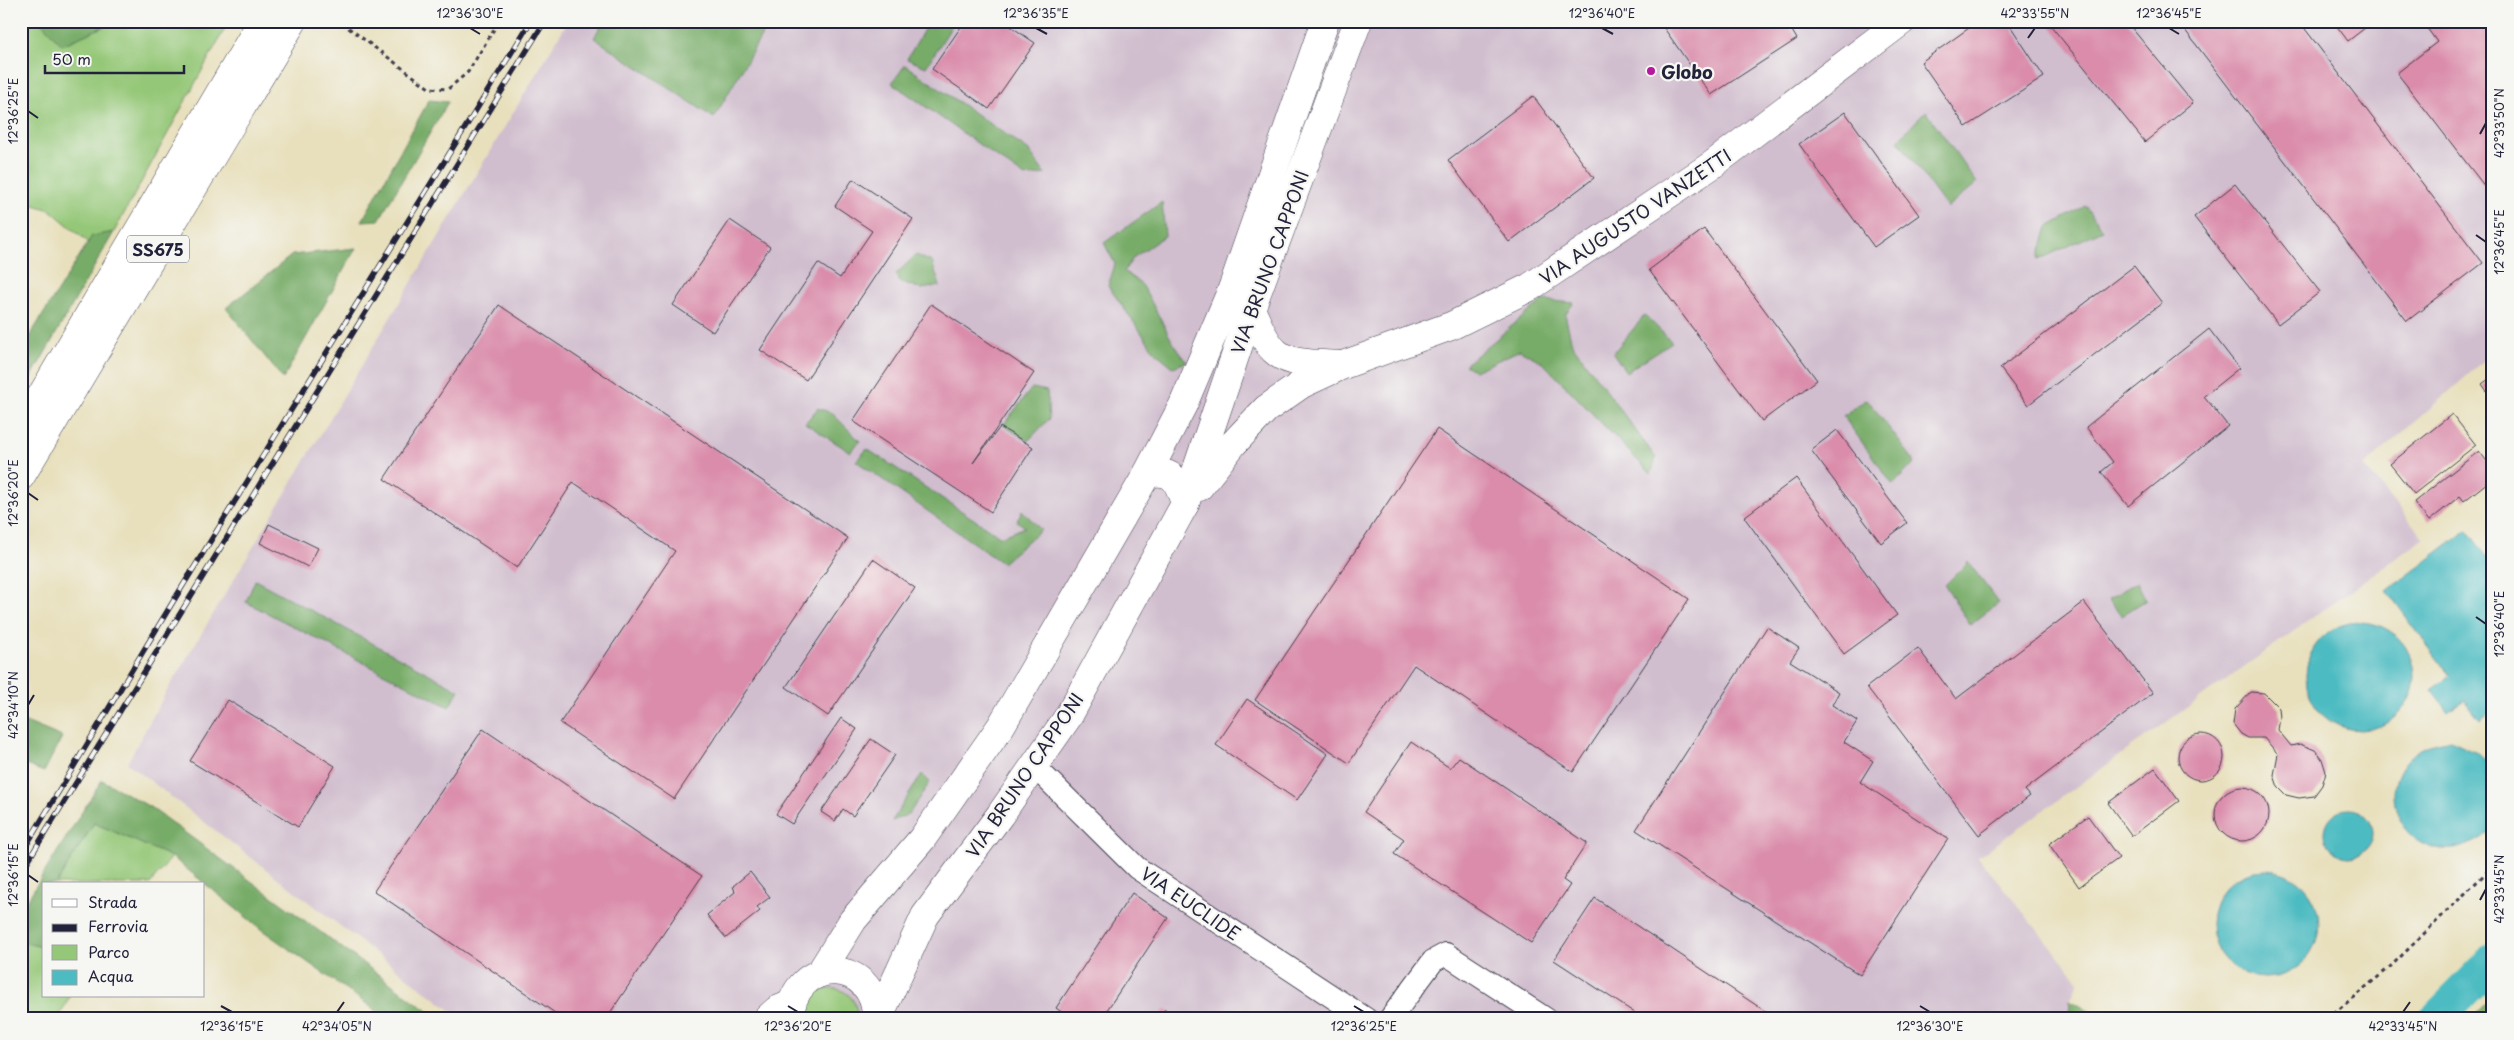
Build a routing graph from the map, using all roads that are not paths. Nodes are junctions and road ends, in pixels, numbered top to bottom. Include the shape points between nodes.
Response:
1 (262, 21) edge
2 (293, 21) edge
3 (1325, 21) edge
4 (1358, 21) edge
5 (1902, 21) edge
6 (1251, 309) junction
7 (1342, 364) junction
8 (21, 430) edge
9 (1147, 474) junction
10 (21, 476) edge
11 (1185, 504) junction
12 (1034, 766) junction
13 (820, 973) junction
14 (790, 1012) edge
15 (767, 1019) edge
16 (877, 1019) edge
17 (1366, 1019) edge
18 (1390, 1019) edge
19 (1546, 1019) edge

1 - 8 main road, SS675
2 - 10 main road, SS675
3 - 9 main road, VIA BRUNO CAPPONI via 1232,289 1184,405
4 - 6 main road, VIA BRUNO CAPPONI
5 - 7 main road, VIA AUGUSTO VANZETTI via 1712,164 1530,287 1451,326
6 - 7 main road, VIA AUGUSTO VANZETTI via 1266,341 1277,353 1293,360
6 - 11 main road, VIA BRUNO CAPPONI
7 - 11 main road, VIA AUGUSTO VANZETTI via 1302,384 1266,409
9 - 11 main road via 1160,472 1173,477 1179,484
9 - 13 main road, VIA BRUNO CAPPONI via 1001,726 922,839 853,920
11 - 12 main road, VIA BRUNO CAPPONI via 1068,717
12 - 16 main road, VIA BRUNO CAPPONI via 925,916
12 - 17 street, VIA EUCLIDE via 1137,868
13 - 14 main road via 800,986
13 - 16 main road via 835,971 849,974 862,982 872,993
14 - 15 main road via 777,1010
18 - 19 street via 1433,961 1446,954

